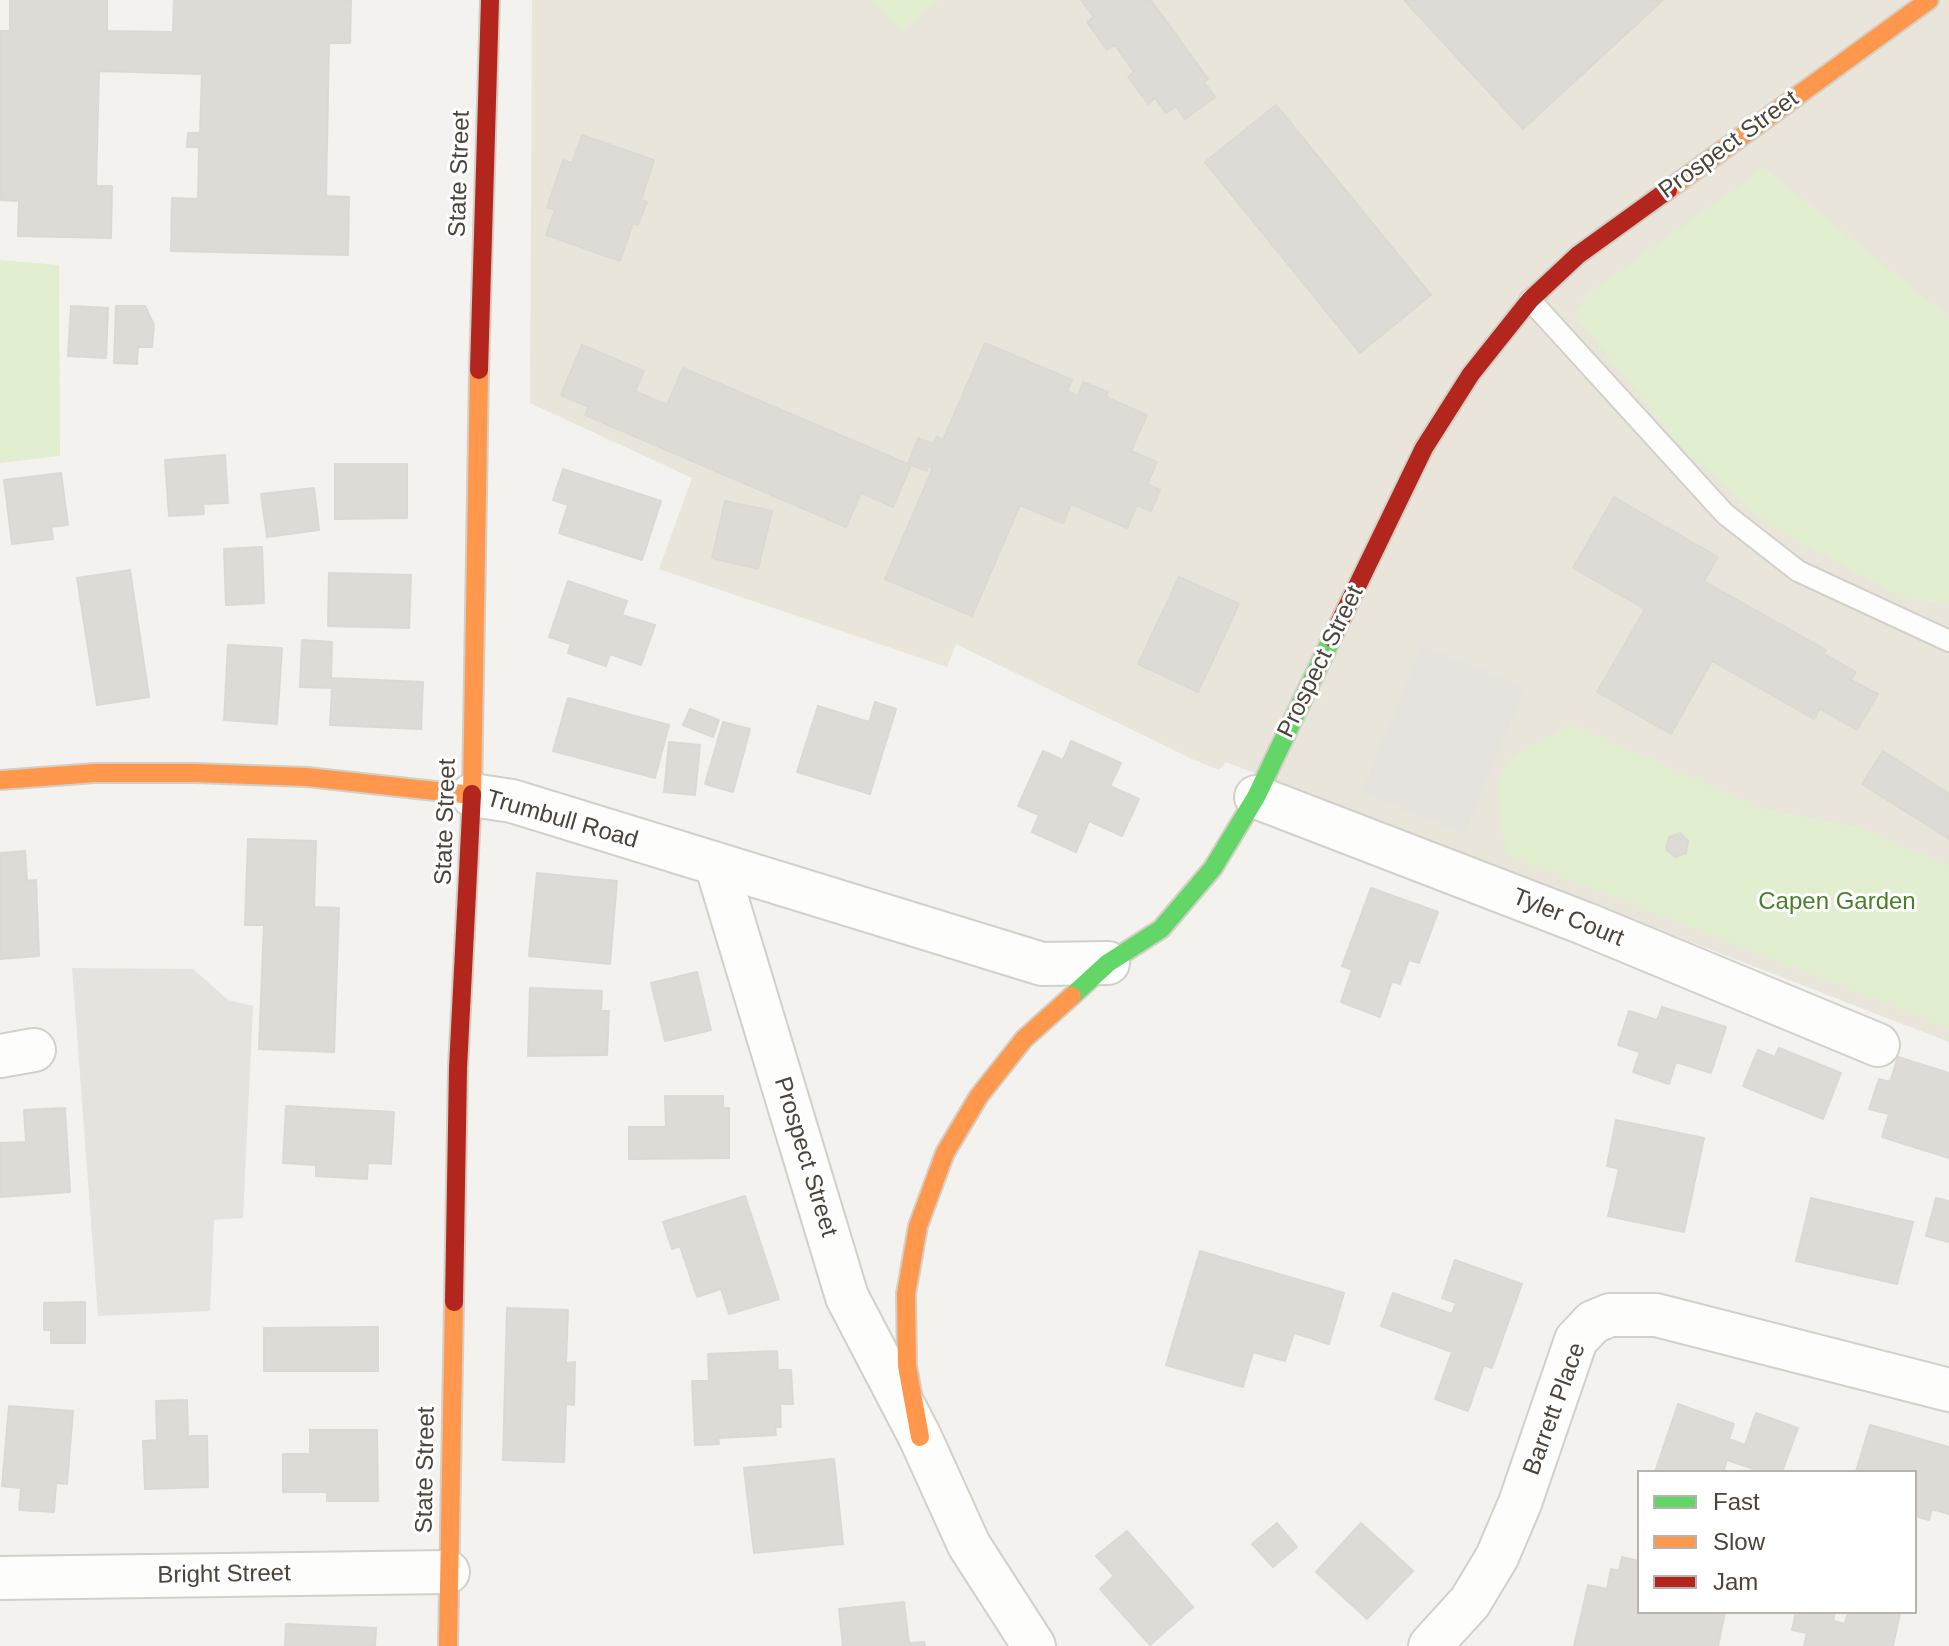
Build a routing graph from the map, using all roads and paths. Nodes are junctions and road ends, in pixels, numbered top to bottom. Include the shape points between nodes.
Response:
1 (490, 0) edge
2 (1929, 0) edge
3 (1530, 300) junction
4 (1949, 641) edge
5 (0, 780) edge
6 (472, 795) junction
7 (1256, 797) junction
8 (717, 867) junction
9 (1108, 963) junction
10 (1878, 1045) dead end
11 (1949, 1390) edge
12 (920, 1437) junction
13 (448, 1572) junction
14 (0, 1578) edge
15 (448, 1646) edge
16 (1034, 1646) edge
17 (1430, 1646) edge

1 - 6 street, State Street
2 - 3 street, Prospect Street via 1578,255
3 - 4 lane via 1725,514 1798,571
3 - 7 street, Prospect Street via 1471,374 1424,448
5 - 6 street, Trumbull Road via 195,773 307,777
6 - 8 street, Trumbull Road via 512,801
6 - 13 street, State Street via 458,1068
7 - 9 street, Prospect Street via 1213,868 1161,929
7 - 10 street, Tyler Court via 1586,924
8 - 9 street, Trumbull Road via 1042,964
8 - 12 street, Prospect Street via 847,1297
9 - 12 street, Prospect Street via 1001,1067 959,1127 928,1193 911,1261 905,1330
11 - 17 street, Barrett Place via 1656,1315 1620,1313 1593,1322 1576,1340 1497,1557 1470,1602
12 - 16 street, Prospect Street via 969,1545
13 - 14 street, Bright Street
13 - 15 street, State Street

